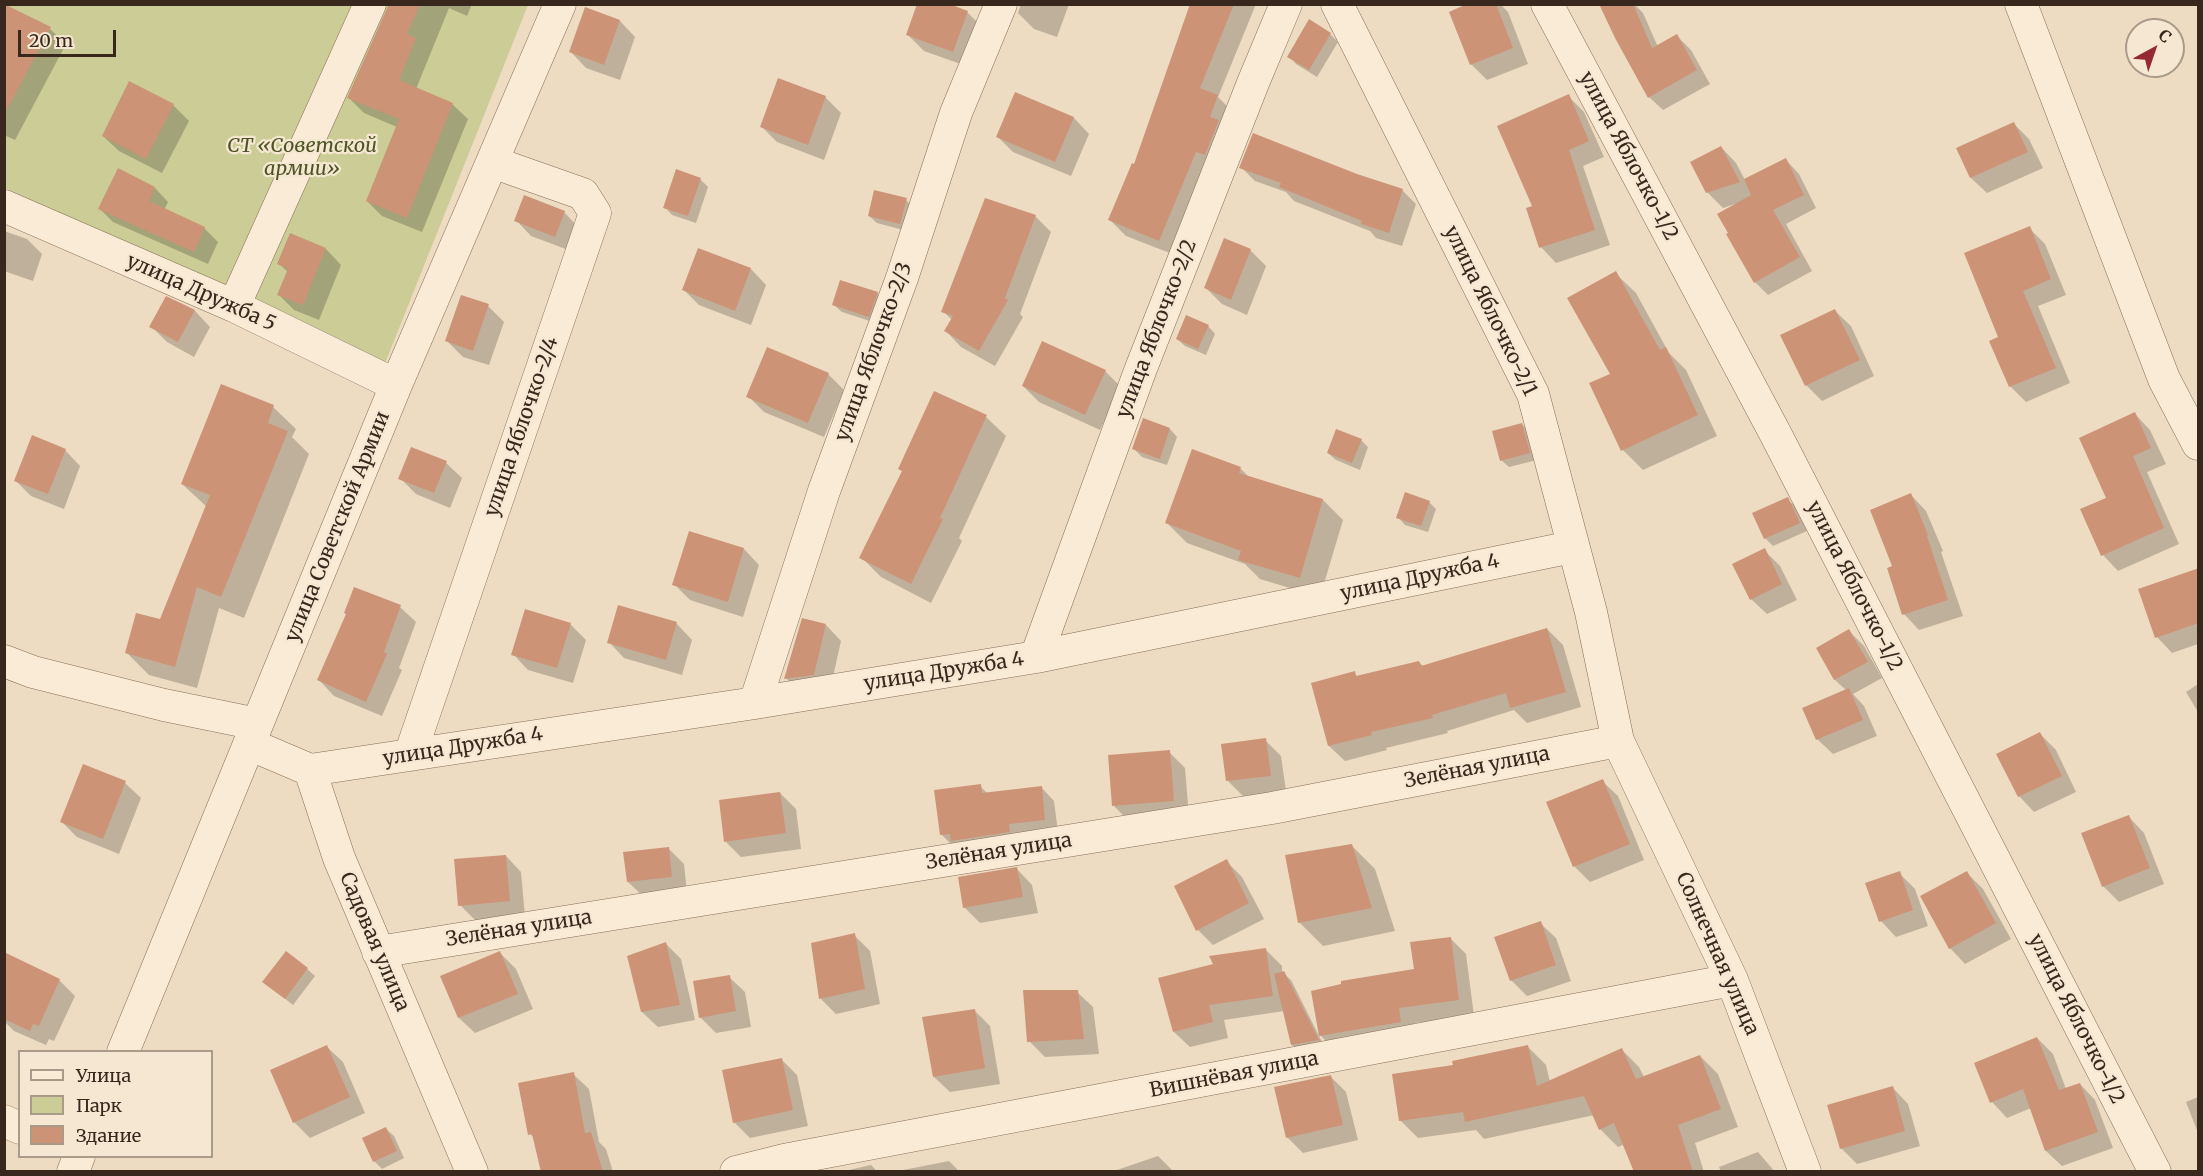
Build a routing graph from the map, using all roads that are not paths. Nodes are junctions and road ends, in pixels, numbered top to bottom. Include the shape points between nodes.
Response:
1 (370, 4) edge
2 (560, 4) edge
3 (1000, 4) edge
4 (1286, 4) edge
5 (1337, 4) edge
6 (1547, 4) edge
7 (2021, 4) edge
8 (492, 162) junction
9 (4, 206) edge
10 (234, 306) junction
11 (396, 385) junction
12 (2199, 444) edge
13 (1572, 547) junction
14 (1036, 657) junction
15 (4, 661) edge
16 (754, 703) junction
17 (253, 734) junction
18 (1618, 741) junction
19 (410, 755) junction
20 (310, 770) junction
21 (378, 952) junction
22 (1732, 980) junction
23 (124, 1050) edge
24 (4, 1121) edge
25 (18, 1127) edge
26 (472, 1172) edge
27 (736, 1172) edge
28 (1805, 1172) edge
29 (2155, 1172) edge

1 - 10 street
2 - 8 street, улица Советской Армии
3 - 16 street, улица Яблочко-2/3 via 956,113
4 - 14 street, улица Яблочко-2/2 via 1140,371
5 - 13 street, улица Яблочко-2/1 via 1533,394
6 - 29 street, улица Яблочко-1/2 via 1775,433
7 - 12 street via 2164,379
8 - 11 street, улица Советской Армии
8 - 19 street, улица Яблочко-2/4 via 583,194 595,213
9 - 10 street, улица Дружба 5
10 - 11 street, улица Дружба 5
11 - 17 street, улица Советской Армии
13 - 14 street, улица Дружба 4
13 - 18 street, улица Яблочко-2/1 via 1591,612
14 - 16 street, улица Дружба 4
15 - 17 street
16 - 19 street, улица Дружба 4
17 - 20 street
17 - 23 street, улица Советской Армии
18 - 21 street, Зелёная улица via 1272,808
18 - 22 street, Солнечная улица
19 - 20 street, улица Дружба 4
20 - 21 street, Садовая улица via 339,858
21 - 26 street, Садовая улица
22 - 27 street, Вишнёвая улица
22 - 28 street, Солнечная улица
24 - 25 street

